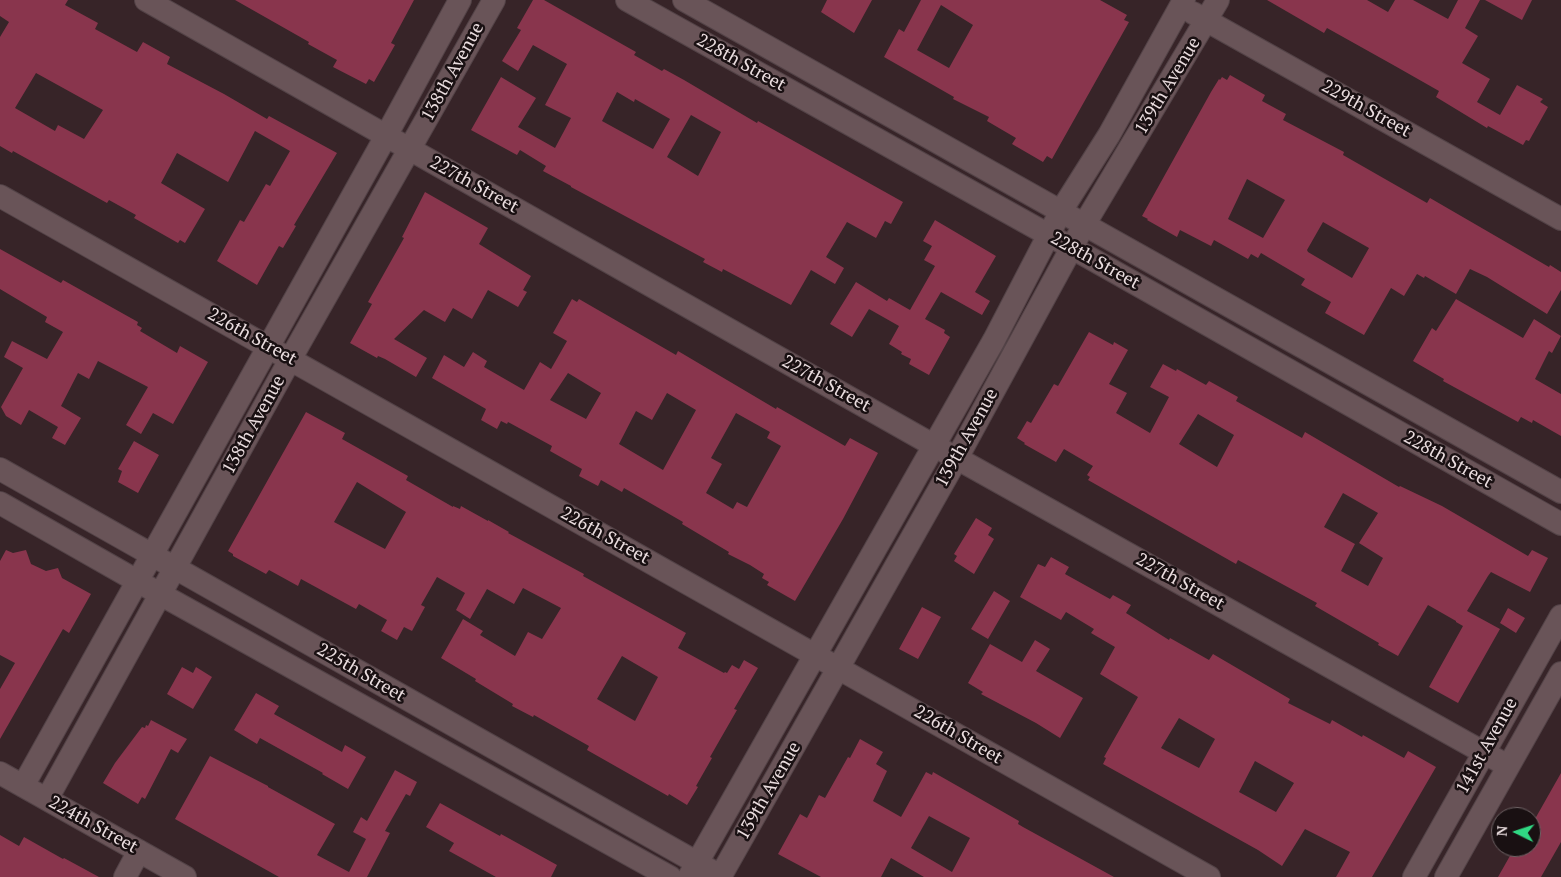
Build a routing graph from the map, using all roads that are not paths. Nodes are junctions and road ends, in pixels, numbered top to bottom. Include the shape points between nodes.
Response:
1 (146, 0) edge
2 (460, 0) edge
3 (494, 0) edge
4 (627, 0) edge
5 (684, 0) edge
6 (1218, 0) edge
7 (1179, 2) edge
8 (1207, 20) junction
9 (386, 136) junction
10 (410, 149) junction
11 (0, 196) edge
12 (1060, 211) junction
13 (1561, 219) edge
14 (1084, 225) junction
15 (1048, 235) junction
16 (1072, 248) junction
17 (268, 346) junction
18 (291, 358) junction
19 (933, 445) junction
20 (957, 458) junction
21 (0, 469) edge
22 (1561, 492) edge
23 (0, 503) edge
24 (1561, 524) edge
25 (151, 555) junction
26 (175, 567) junction
27 (137, 581) junction
28 (160, 594) junction
29 (1561, 616) edge
30 (816, 654) junction
31 (839, 668) junction
32 (1561, 673) edge
33 (1484, 753) junction
34 (1508, 766) junction
35 (0, 773) edge
36 (24, 786) junction
37 (46, 799) junction
38 (139, 851) junction
39 (693, 870) edge
40 (124, 877) edge
41 (185, 877) edge
42 (670, 877) edge
43 (721, 877) edge
44 (1209, 877) edge
45 (1414, 877) edge
46 (1446, 877) edge

1 - 9 street, 227th Street
2 - 9 street, 138th Avenue
3 - 10 street, 138th Avenue
4 - 15 street, 228th Street
5 - 12 street, 228th Street
6 - 8 street, 139th Avenue
7 - 8 street, 229th Street
7 - 12 street, 139th Avenue via 1109,134
8 - 13 street, 229th Street
8 - 14 street, 139th Avenue
9 - 10 street, 227th Street
9 - 17 street, 138th Avenue
10 - 18 street, 138th Avenue
10 - 19 street, 227th Street
11 - 17 street, 226th Street
12 - 14 street, 228th Street
12 - 15 street, 139th Avenue
14 - 16 street, 139th Avenue
14 - 22 street, 228th Street
15 - 16 street, 228th Street
15 - 19 street, 139th Avenue via 994,340
16 - 20 street, 139th Avenue
16 - 24 street, 228th Street
17 - 18 street, 226th Street
17 - 25 street, 138th Avenue
18 - 26 street, 138th Avenue
18 - 30 street, 226th Street
19 - 20 street, 227th Street
19 - 30 street, 139th Avenue
20 - 31 street, 139th Avenue
20 - 33 street, 227th Street
21 - 25 street, 225th Street
23 - 27 street, 225th Street
25 - 26 street, 225th Street
25 - 27 street, 138th Avenue
26 - 28 street, 138th Avenue
26 - 39 street, 225th Street
27 - 28 street, 225th Street
27 - 36 street, 138th Avenue
28 - 37 street, 138th Avenue
28 - 42 street, 225th Street
29 - 33 street, 141st Avenue
30 - 31 street, 226th Street
30 - 39 street, 139th Avenue
31 - 43 street, 139th Avenue
31 - 44 street, 226th Street
32 - 34 street, 141st Avenue
33 - 34 street, 227th Street
33 - 45 street, 141st Avenue
34 - 46 street, 141st Avenue
35 - 36 street, 224th Street
36 - 37 street, 224th Street
37 - 38 street, 224th Street
38 - 40 street
38 - 41 street, 224th Street
39 - 43 street, 225th Street

